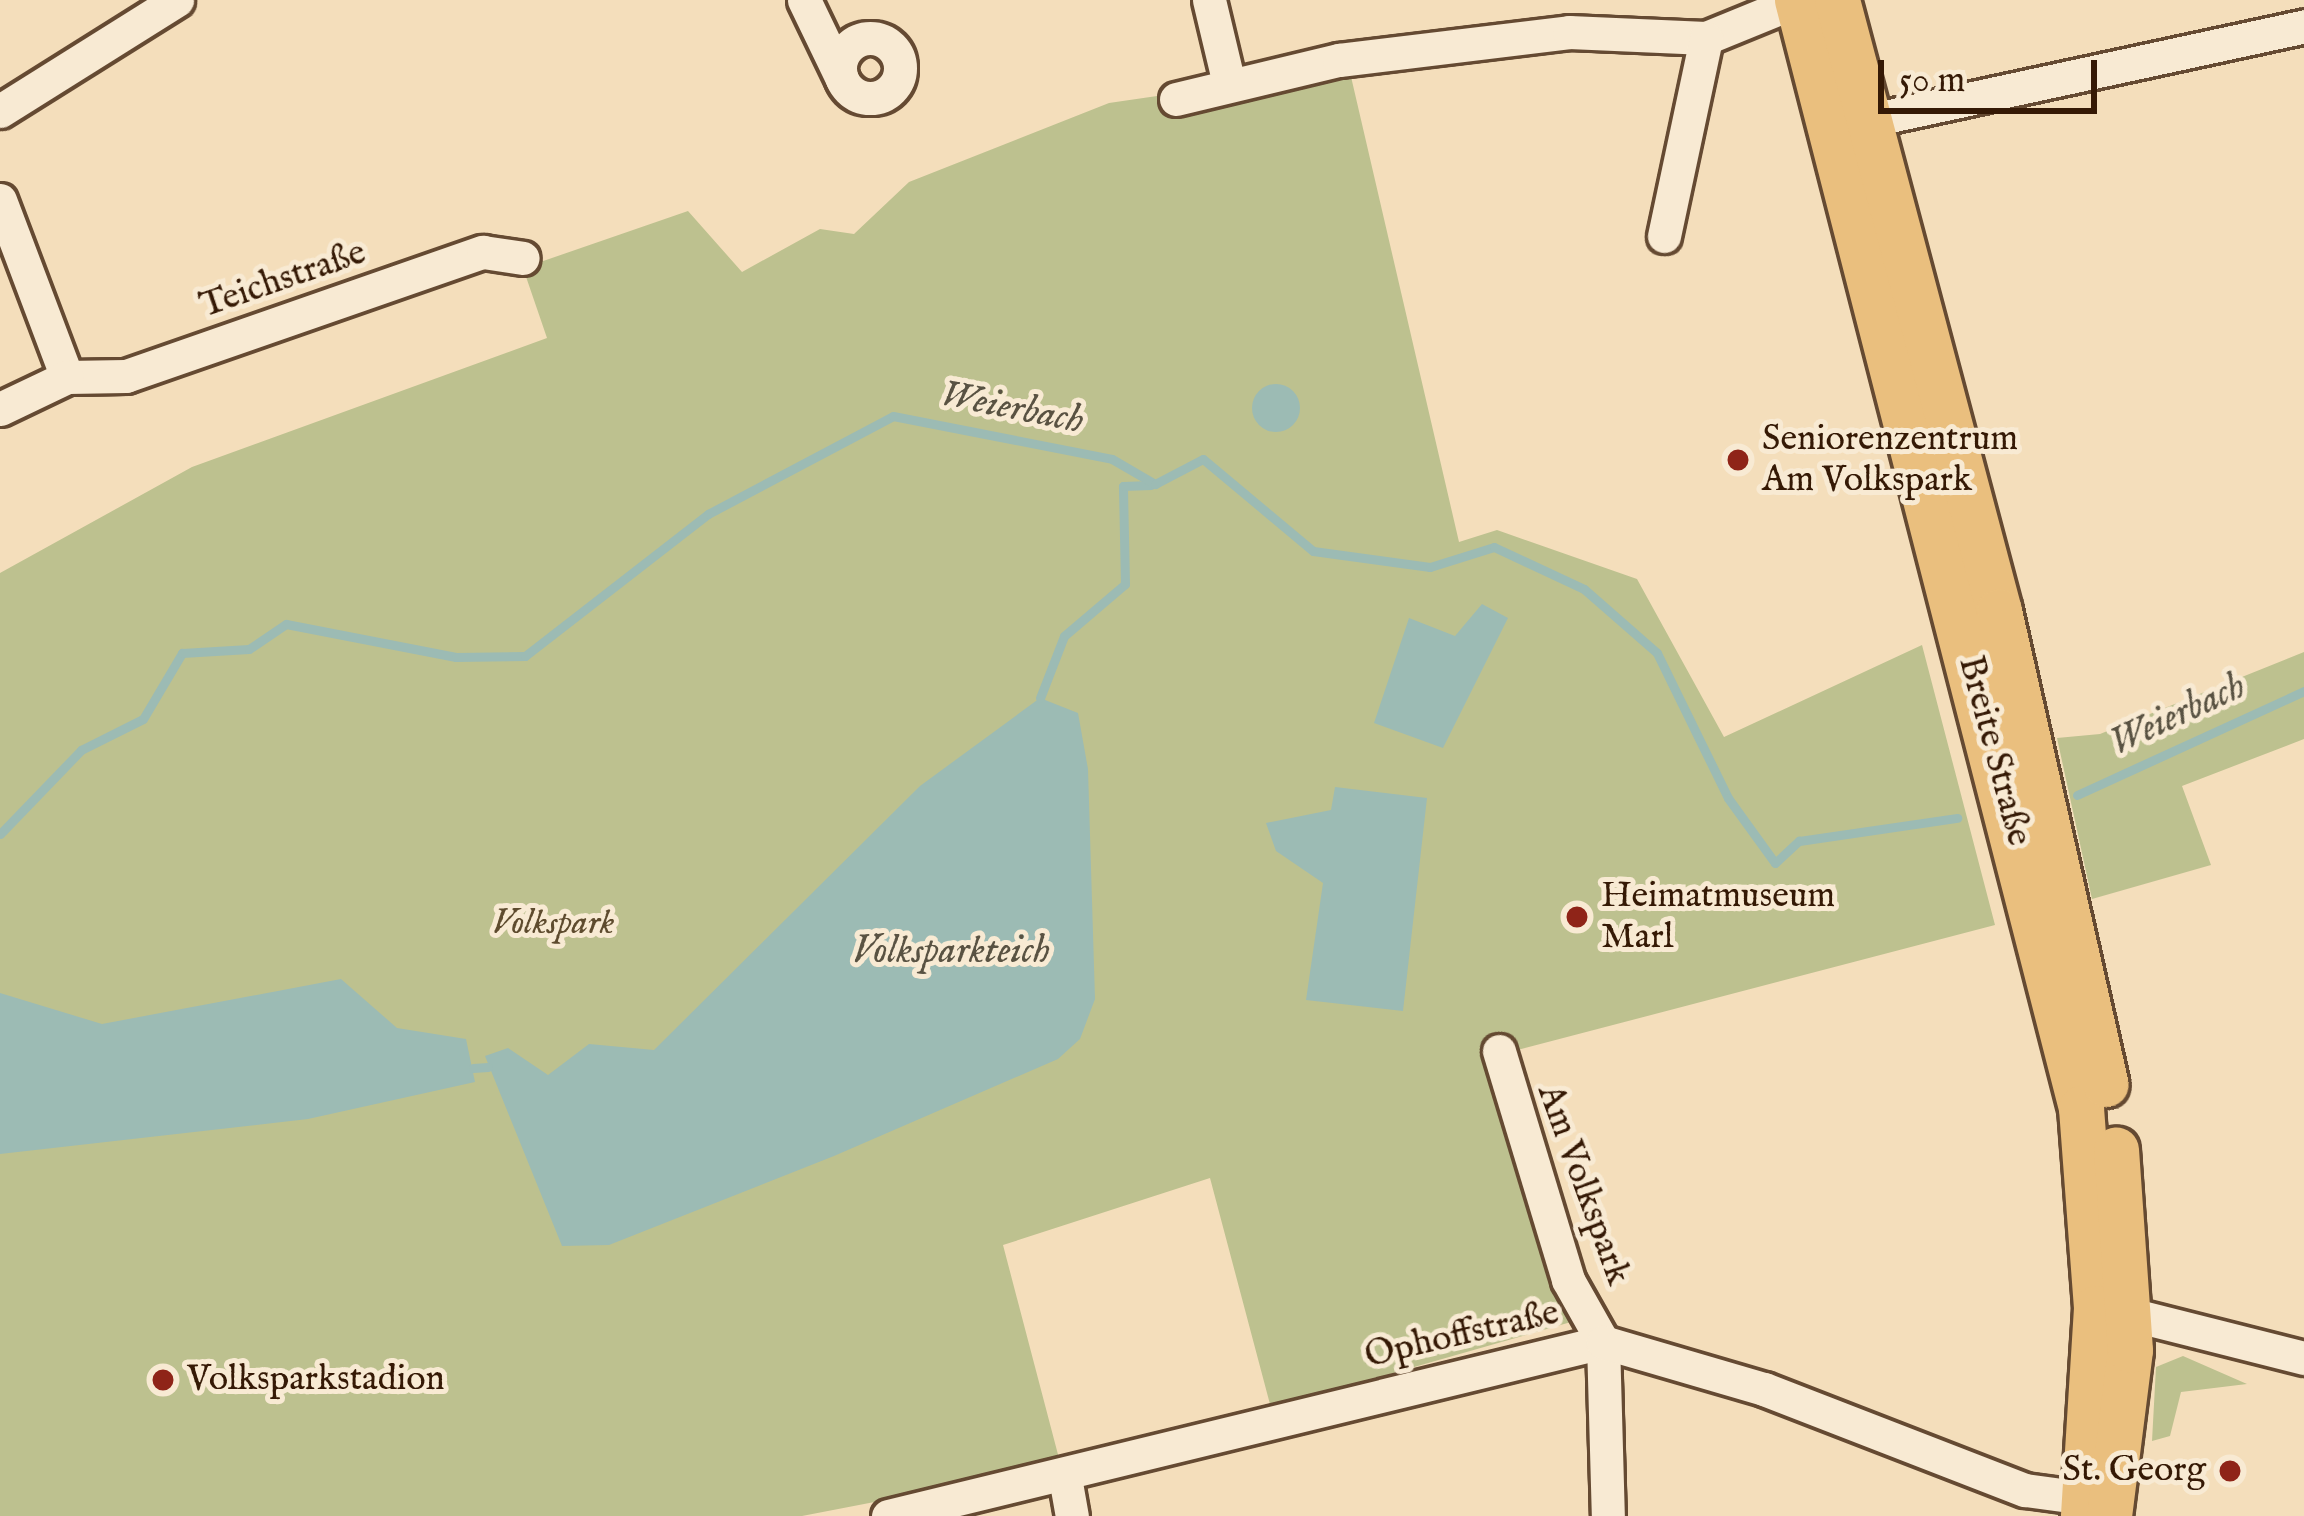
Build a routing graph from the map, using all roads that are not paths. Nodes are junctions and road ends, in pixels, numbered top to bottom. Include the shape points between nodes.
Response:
1 (176, 0) edge
2 (805, 0) edge
3 (1209, 0) edge
4 (1798, 0) edge
5 (1837, 0) edge
6 (2304, 26) edge
7 (1706, 38) junction
8 (842, 79) dead end
9 (1228, 80) junction
10 (1176, 99) dead end
11 (0, 111) edge
12 (1851, 124) junction
13 (0, 200) edge
14 (1664, 236) dead end
15 (523, 258) dead end
16 (68, 377) junction
17 (0, 409) edge
18 (1499, 1052) dead end
19 (2113, 1309) junction
20 (1603, 1342) junction
21 (2304, 1358) edge
22 (1065, 1478) junction
23 (2098, 1508) edge
24 (888, 1516) edge
25 (1072, 1516) edge
26 (1608, 1516) edge

1 - 11 street
2 - 8 street
3 - 9 street
4 - 7 street
4 - 12 main road, Breite Straße
5 - 12 main road, Breite Straße
6 - 12 street
7 - 9 street via 1569,32
7 - 14 street
9 - 10 street
12 - 19 main road, Breite Straße via 2066,1037
13 - 16 street
15 - 16 street, Teichstraße via 483,252 126,376
16 - 17 street, Teichstraße
18 - 20 street, Am Volkspark via 1568,1280
19 - 21 street
19 - 23 main road, Breite Straße
20 - 22 street, Ophoffstraße
20 - 23 street, Ophoffstraße via 1764,1389 2025,1490
20 - 26 street
22 - 24 street, Ophoffstraße
22 - 25 street

